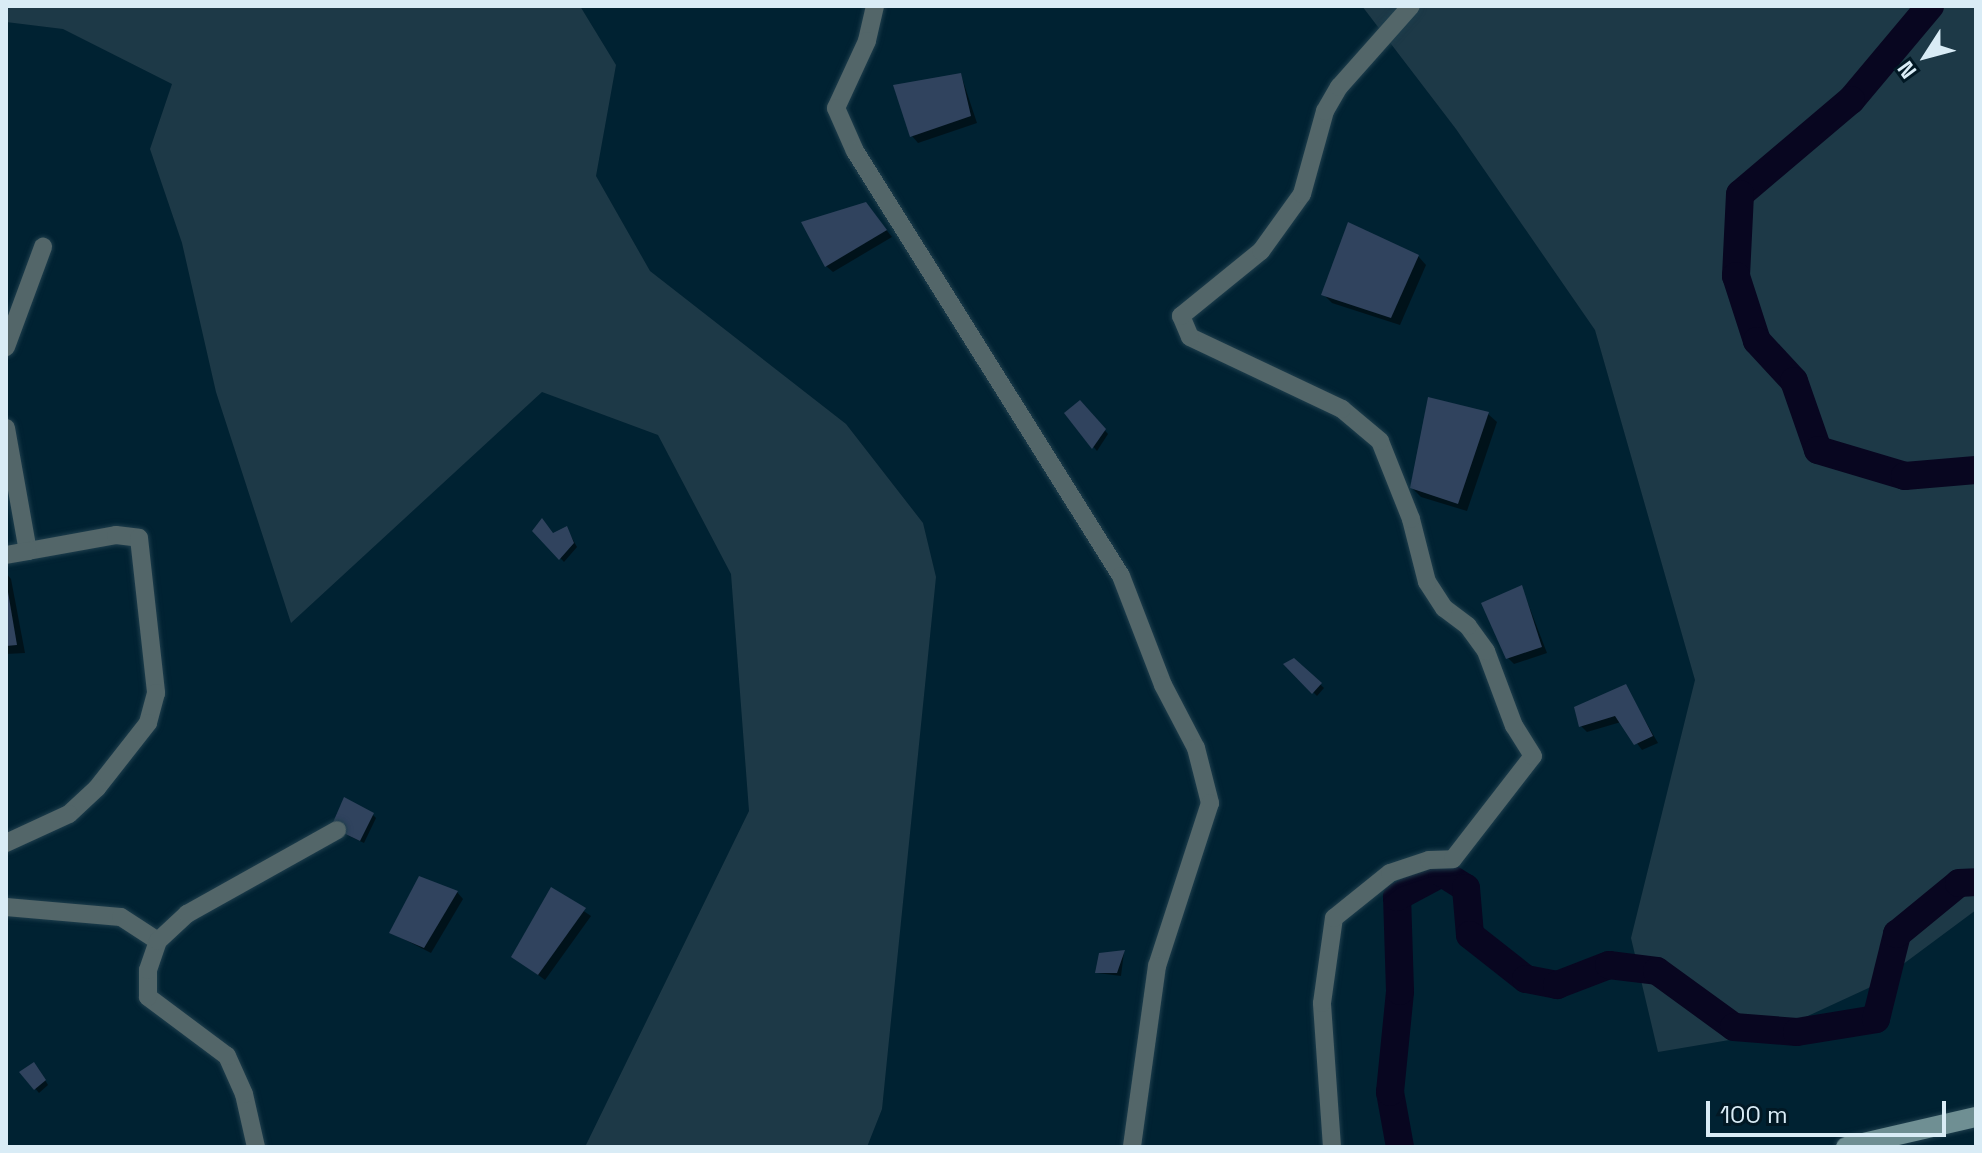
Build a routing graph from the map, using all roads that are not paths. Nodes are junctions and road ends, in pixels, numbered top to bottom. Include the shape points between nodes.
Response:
1 (875, 6) edge
2 (1411, 6) edge
3 (43, 247) dead end
4 (6, 347) edge
5 (6, 428) edge
6 (28, 551) junction
7 (6, 555) edge
8 (337, 830) dead end
9 (6, 843) edge
10 (6, 907) edge
11 (158, 941) junction
12 (1976, 1117) edge
13 (256, 1147) edge
14 (1132, 1147) edge
15 (1332, 1147) edge
16 (1846, 1147) edge

1 - 14 street via 867,41 836,108 855,151 1121,576 1163,685 1196,748 1210,803 1157,966
2 - 15 street via 1339,87 1325,111 1302,194 1261,251 1181,316 1190,337 1342,409 1380,441 1411,519 1427,582 1486,651 1514,726 1533,756 1453,859 1429,860 1390,873 1334,918 1322,1003
3 - 4 street
5 - 6 street
6 - 7 street
6 - 9 street via 116,535 139,538 156,693 148,723 97,788 69,814
8 - 11 street via 187,914
10 - 11 street via 121,917
11 - 13 street via 148,970 148,997 227,1056 244,1094
12 - 16 street

